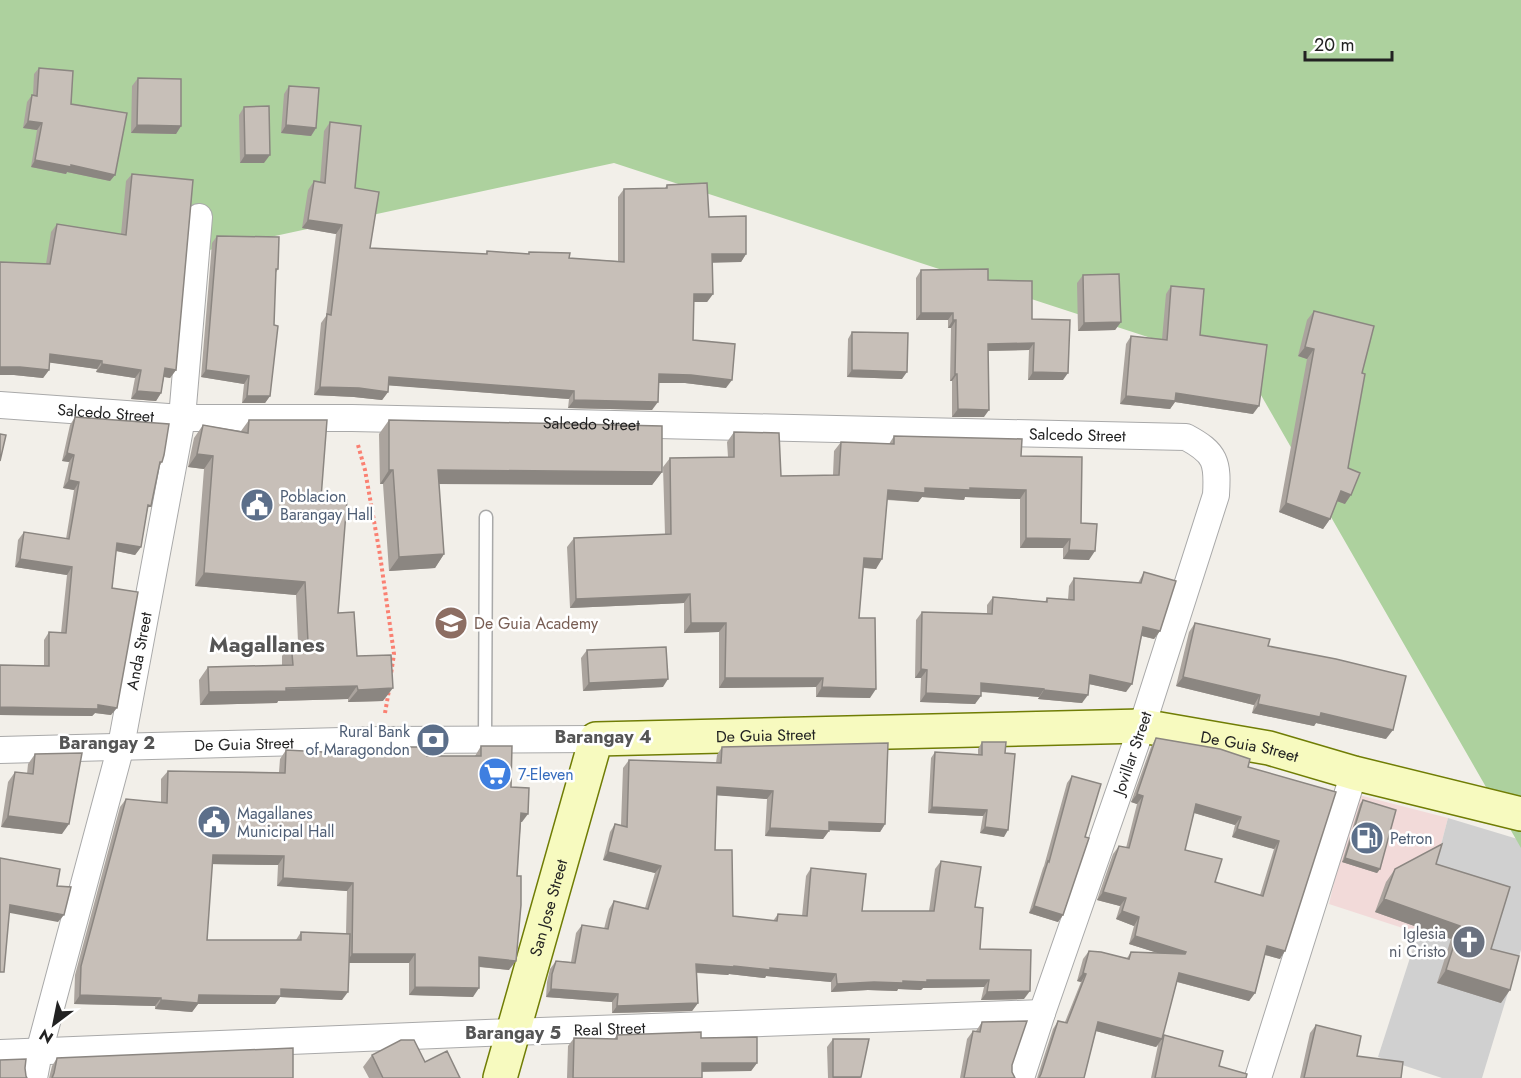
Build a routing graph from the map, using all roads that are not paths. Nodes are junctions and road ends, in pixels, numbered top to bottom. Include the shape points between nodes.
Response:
1 (199, 217) dead end
2 (0, 405) edge
3 (182, 418) junction
4 (1186, 437) joint
5 (486, 517) dead end
6 (1142, 726) junction
7 (485, 738) junction
8 (597, 739) junction
9 (121, 746) junction
10 (0, 750) edge
11 (1354, 773) junction
12 (1521, 814) edge
13 (1042, 1013) junction
14 (512, 1032) junction
15 (39, 1052) junction
16 (0, 1053) edge
17 (34, 1078) edge
18 (500, 1078) edge
19 (1021, 1078) edge
20 (1258, 1078) edge

1 - 3 street, Anda Street
2 - 3 street, Salcedo Street
3 - 4 street, Salcedo Street via 352,418
3 - 9 street, Anda Street
4 - 6 street, Jovillar Street via 1212,456 1217,474 1216,495
5 - 7 lane
6 - 8 main road, De Guia Street
6 - 11 main road, De Guia Street via 1269,748
6 - 13 street, Jovillar Street
7 - 8 street, De Guia Street
7 - 9 street, De Guia Street
8 - 14 main road, San Jose Street
9 - 10 street, De Guia Street
9 - 15 street, Anda Street
11 - 12 main road, De Guia Street
11 - 20 street
13 - 14 street, Real Street
13 - 19 street, Jovillar Street
14 - 15 street, Real Street
14 - 18 main road, San Jose Street
15 - 16 street, Real Street
15 - 17 street, Anda Street

